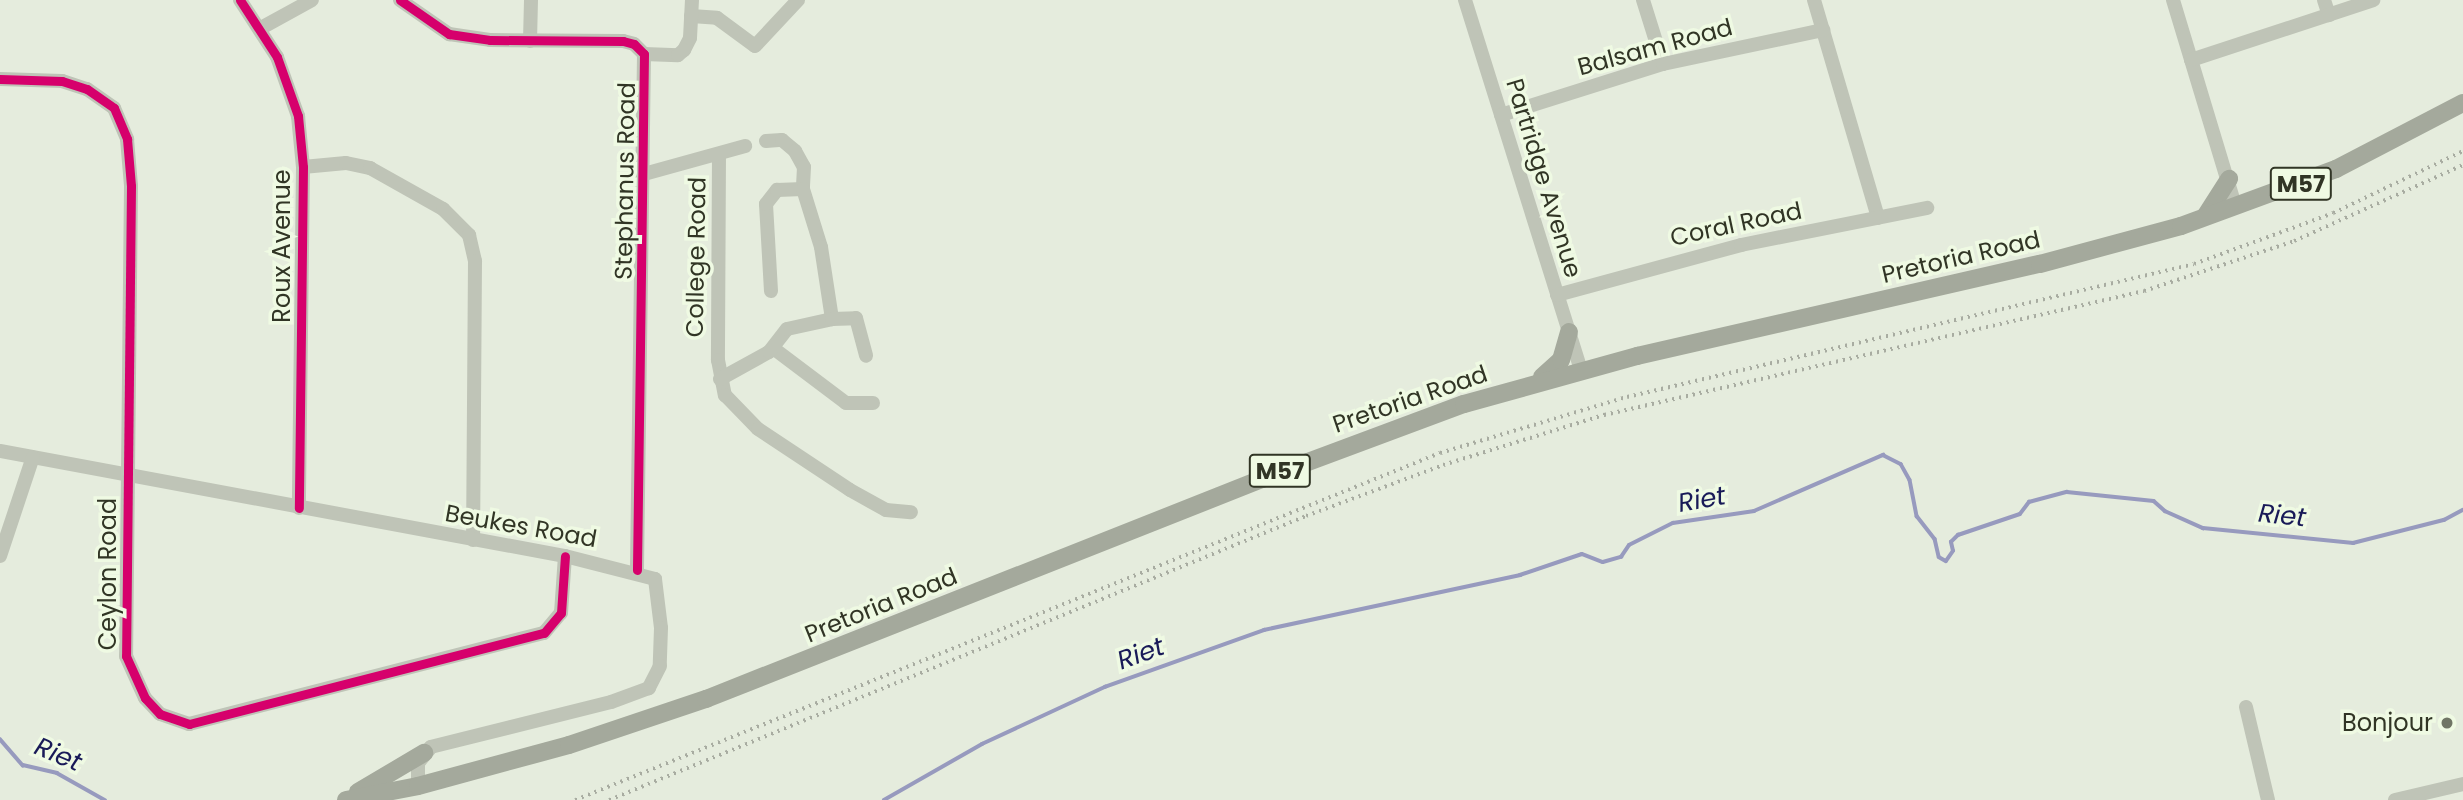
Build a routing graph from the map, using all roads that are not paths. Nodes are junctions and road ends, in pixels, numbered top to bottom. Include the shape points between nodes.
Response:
1 (240, 0) edge
2 (312, 0) edge
3 (400, 0) edge
4 (531, 0) edge
5 (692, 0) edge
6 (798, 0) edge
7 (1465, 0) edge
8 (1643, 0) edge
9 (1814, 0) edge
10 (2173, 0) edge
11 (2324, 0) edge
12 (2373, 0) edge
13 (2329, 15) junction
14 (691, 16) junction
15 (261, 28) junction
16 (1823, 30) junction
17 (530, 41) junction
18 (644, 54) junction
19 (2191, 60) junction
20 (1663, 64) junction
21 (0, 79) edge
22 (2463, 103) edge
23 (1501, 115) junction
24 (766, 141) dead end
25 (745, 146) dead end
26 (719, 154) junction
27 (303, 167) junction
28 (644, 174) junction
29 (2228, 177) junction
30 (803, 189) junction
31 (2263, 198) junction
32 (2235, 206) junction
33 (1927, 208) dead end
34 (1878, 218) junction
35 (2203, 218) junction
36 (771, 291) dead end
37 (1557, 295) junction
38 (832, 319) junction
39 (1569, 332) junction
40 (773, 348) junction
41 (866, 356) dead end
42 (1581, 370) junction
43 (720, 379) junction
44 (1534, 383) junction
45 (873, 403) dead end
46 (0, 451) edge
47 (33, 457) junction
48 (128, 476) junction
49 (299, 508) junction
50 (911, 512) dead end
51 (473, 540) junction
52 (0, 556) edge
53 (565, 556) junction
54 (637, 570) junction
55 (2246, 707) dead end
56 (423, 754) junction
57 (442, 780) junction
58 (2463, 784) edge
59 (418, 786) junction
60 (2463, 790) edge
61 (2404, 799) edge
62 (344, 800) edge
63 (2268, 800) edge

1 - 15 street, Roux Avenue
2 - 15 street
3 - 17 street, Stephanus Road via 449,34
4 - 17 street
5 - 14 street
6 - 14 street via 755,46 718,18
7 - 23 street, Partridge Avenue
8 - 20 street
9 - 16 street
10 - 19 street
11 - 13 street
12 - 13 street
13 - 19 street
14 - 18 street via 690,38 681,53
15 - 27 street, Roux Avenue via 295,102
16 - 20 street, Balsam Road
16 - 34 street
17 - 18 street, Stephanus Road via 629,42
18 - 28 street, Stephanus Road
19 - 29 street
20 - 23 street, Balsam Road
21 - 48 street, Ceylon Road via 62,81 87,89 114,108 124,127 131,186
22 - 31 main road, Pretoria Road / M57 via 2365,157
23 - 37 street, Partridge Avenue
24 - 30 street via 782,140 795,151 804,167
25 - 26 street, College Road
26 - 28 street, College Road
26 - 43 street, College Road
27 - 49 street, Roux Avenue
27 - 51 street via 346,163 370,168 443,209 469,235 475,261
28 - 54 street, Stephanus Road
29 - 31 main road
29 - 32 street
29 - 35 main road
30 - 36 street via 777,191 766,204
30 - 38 street via 821,247
31 - 32 main road, Pretoria Road / M57
32 - 35 main road, Pretoria Road / M57
33 - 34 street, Coral Road
34 - 37 street, Coral Road via 1741,245
35 - 42 main road, Pretoria Road / M57 via 2040,264
37 - 39 street, Partridge Avenue
38 - 40 street via 794,325
38 - 41 street via 856,318
39 - 42 street, Partridge Avenue
39 - 44 main road via 1562,360
40 - 43 street
40 - 45 street via 846,403
42 - 44 main road, Pretoria Road / M57
43 - 50 street via 731,404 770,439 874,505
44 - 57 main road, Pretoria Road / M57 via 1274,474 706,699 569,745
46 - 47 street, Beukes Road
47 - 48 street, Beukes Road
47 - 52 street
48 - 49 street, Beukes Road
48 - 53 street, Ceylon Road via 127,664 152,706 179,724 544,633 561,612
49 - 51 street, Beukes Road
51 - 53 street, Beukes Road
53 - 54 street, Beukes Road
54 - 56 street via 655,579 659,590 660,666 649,688 611,702 447,742
55 - 63 street
56 - 57 main road
56 - 59 street via 416,767
56 - 62 main road
57 - 59 main road, Pretoria Road / M57
58 - 61 street
59 - 62 main road, Pretoria Road / M57
60 - 61 street

